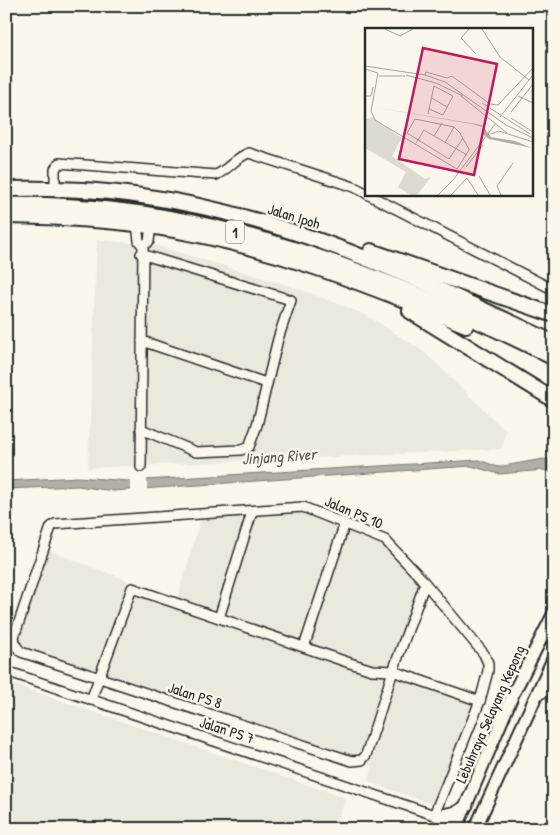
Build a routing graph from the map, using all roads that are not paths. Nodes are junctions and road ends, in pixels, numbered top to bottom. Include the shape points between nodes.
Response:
1 (55, 188) junction
2 (6, 189) edge
3 (365, 193) edge
4 (369, 195) edge
5 (6, 205) edge
6 (210, 209) junction
7 (6, 216) edge
8 (144, 225) junction
9 (142, 250) junction
10 (321, 268) junction
11 (554, 290) edge
12 (554, 315) edge
13 (142, 341) junction
14 (554, 343) edge
15 (554, 358) edge
16 (554, 365) edge
17 (266, 383) junction
18 (554, 400) edge
19 (141, 429) junction
20 (141, 467) dead end
21 (252, 512) junction
22 (345, 523) junction
23 (424, 584) junction
24 (554, 613) edge
25 (219, 618) junction
26 (16, 646) joint
27 (304, 647) junction
28 (554, 657) edge
29 (6, 671) edge
30 (392, 671) junction
31 (99, 678) junction
32 (554, 688) edge
33 (538, 695) junction
34 (92, 700) junction
35 (480, 701) junction
36 (467, 805) junction
37 (436, 816) junction
38 (460, 827) edge
39 (445, 829) edge
40 (475, 829) edge

1 - 2 highway, Jalan Ipoh / 1
1 - 3 street via 55,169 59,163 210,175 228,169 249,153
1 - 6 highway, Jalan Ipoh / 1 via 142,196
4 - 11 street
5 - 15 highway, Jalan Ipoh / 1 via 116,210 257,236 387,282
6 - 12 highway via 284,224 358,246
6 - 14 highway, Jalan Ipoh / 1 via 287,230 364,257
7 - 8 highway
8 - 9 street via 139,241
8 - 9 street via 149,241
8 - 10 highway via 202,236
9 - 13 street
9 - 17 street via 291,300
10 - 16 highway via 470,327
10 - 18 highway via 380,294 462,341
13 - 17 street
13 - 19 street
17 - 19 street via 249,447 241,450 196,452
19 - 20 street
21 - 22 street, Jalan PS 10 via 303,507
21 - 25 street
21 - 26 street, Jalan PS 10 via 51,527 14,638
22 - 23 street, Jalan PS 10 via 385,540
22 - 27 street
23 - 30 street
23 - 35 street, Jalan PS 10 via 484,654 488,663
24 - 36 main road, Lebuhraya Selayang Kepong via 513,694
25 - 27 street
25 - 31 street via 132,588
26 - 31 street, Jalan PS 8 via 21,652
27 - 30 street via 372,670
28 - 33 main road
29 - 34 street, Jalan PS 7
30 - 31 street, Jalan PS 8 via 366,755 362,760 352,761
30 - 35 street
31 - 34 street
32 - 33 street
33 - 40 main road
34 - 37 street, Jalan PS 7
35 - 37 street, Jalan PS 10
36 - 37 main road via 457,812
36 - 38 main road, Lebuhraya Selayang Kepong
37 - 38 street, Jalan PS 7
37 - 39 street

